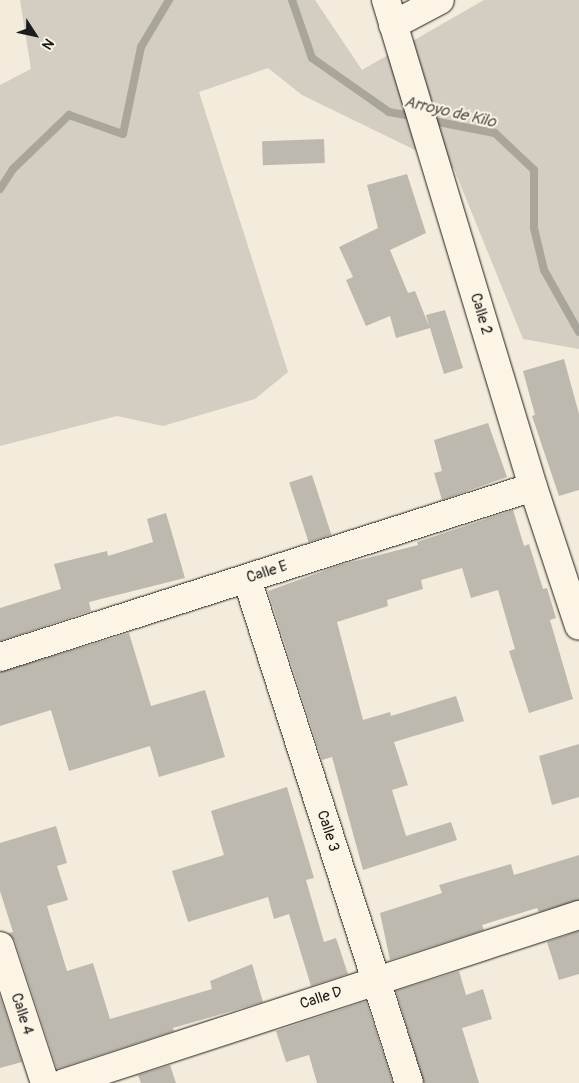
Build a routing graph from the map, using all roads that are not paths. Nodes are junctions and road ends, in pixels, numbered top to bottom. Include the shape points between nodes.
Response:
1 (440, 0) edge
2 (389, 12) edge
3 (533, 487) junction
4 (247, 579) junction
5 (579, 626) edge
6 (0, 657) edge
7 (579, 916) edge
8 (0, 946) edge
9 (376, 980) junction
10 (45, 1083) edge
11 (64, 1083) edge
12 (409, 1083) edge

1 - 2 street
2 - 3 street, Calle 2
3 - 4 street, Calle E
3 - 5 street, Calle 2
4 - 6 street, Calle E
4 - 9 street, Calle 3
7 - 9 street, Calle D
8 - 10 street, Calle 4
9 - 11 street, Calle D
9 - 12 street, Calle 3

